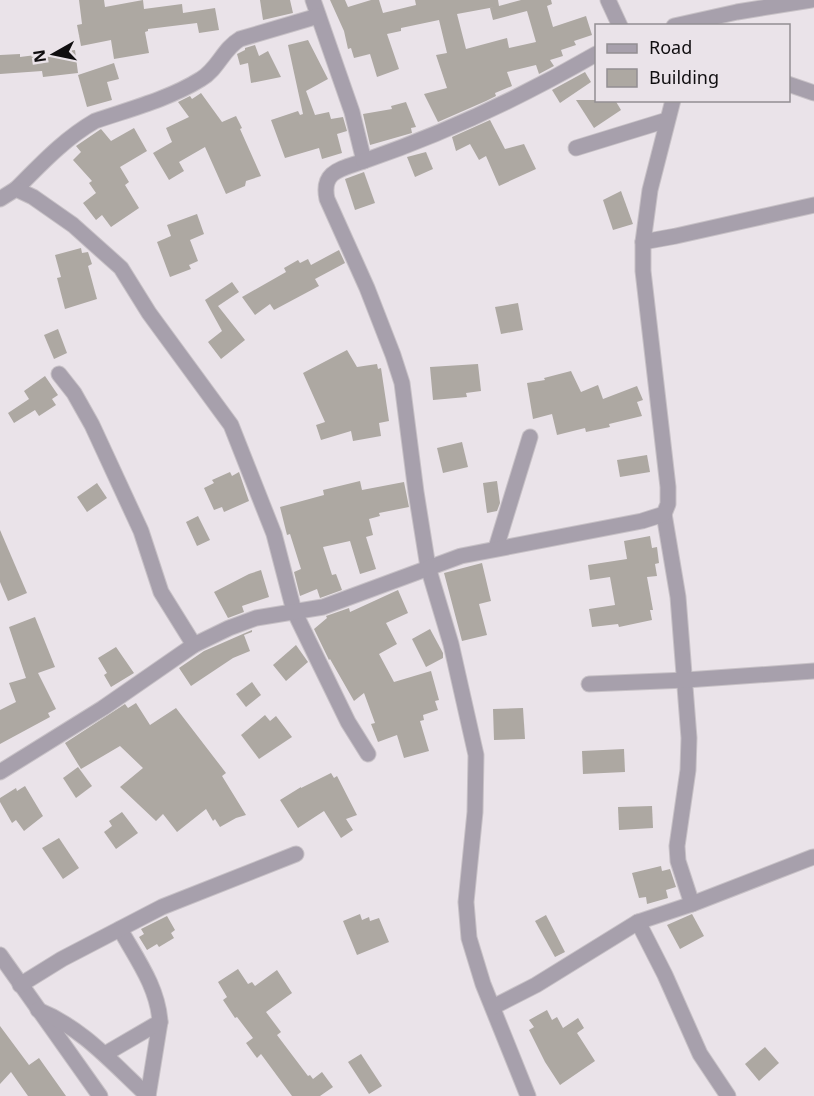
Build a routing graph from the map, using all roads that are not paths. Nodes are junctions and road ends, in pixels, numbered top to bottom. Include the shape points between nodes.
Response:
1 (313, 0) edge
2 (608, 0) edge
3 (811, 0) edge
4 (318, 16) junction
5 (619, 24) edge
6 (683, 24) edge
7 (595, 55) edge
8 (790, 84) edge
9 (814, 93) edge
10 (676, 102) edge
11 (667, 120) junction
12 (576, 147) dead end
13 (364, 161) junction
14 (16, 189) junction
15 (0, 199) edge
16 (814, 205) edge
17 (643, 242) junction
18 (59, 374) dead end
19 (530, 437) dead end
20 (664, 514) junction
21 (496, 548) junction
22 (428, 567) junction
23 (294, 611) junction
24 (194, 645) junction
25 (814, 671) edge
26 (686, 680) junction
27 (589, 684) dead end
28 (368, 754) dead end
29 (0, 772) edge
30 (296, 854) dead end
31 (813, 857) edge
32 (692, 904) junction
33 (638, 922) junction
34 (120, 928) junction
35 (0, 955) edge
36 (20, 985) junction
37 (493, 1007) junction
38 (37, 1009) junction
39 (160, 1022) junction
40 (105, 1054) junction
41 (100, 1096) edge
42 (148, 1096) edge
43 (528, 1096) edge
44 (728, 1096) edge

1 - 4 street
2 - 5 street
3 - 6 street
4 - 13 street via 349,102
4 - 14 street via 240,39 201,79 95,121 50,154
7 - 13 street via 479,116
8 - 9 street
10 - 11 street
11 - 12 street
11 - 17 street via 650,190
13 - 22 street via 341,169 328,178 324,187 402,383
14 - 15 street
14 - 23 street via 66,220 122,268 165,335 218,405 239,443 274,534
16 - 17 street
17 - 20 street via 668,487
18 - 24 street via 92,425 141,531 161,592
19 - 21 street
20 - 21 street
20 - 26 street
21 - 22 street
22 - 23 street via 323,607
22 - 37 street via 452,644 476,755 466,921 474,957
23 - 24 street via 256,618
23 - 28 street via 348,722
24 - 29 street
25 - 26 street
26 - 27 street
26 - 32 street via 688,770 677,846
30 - 34 street via 175,901
31 - 32 street
32 - 33 street
33 - 37 street via 537,985
33 - 44 street via 700,1054
34 - 36 street
34 - 39 street via 153,988
35 - 36 street
36 - 38 street
37 - 43 street
38 - 40 street via 80,1032
38 - 41 street
39 - 40 street
39 - 42 street
40 - 42 street

